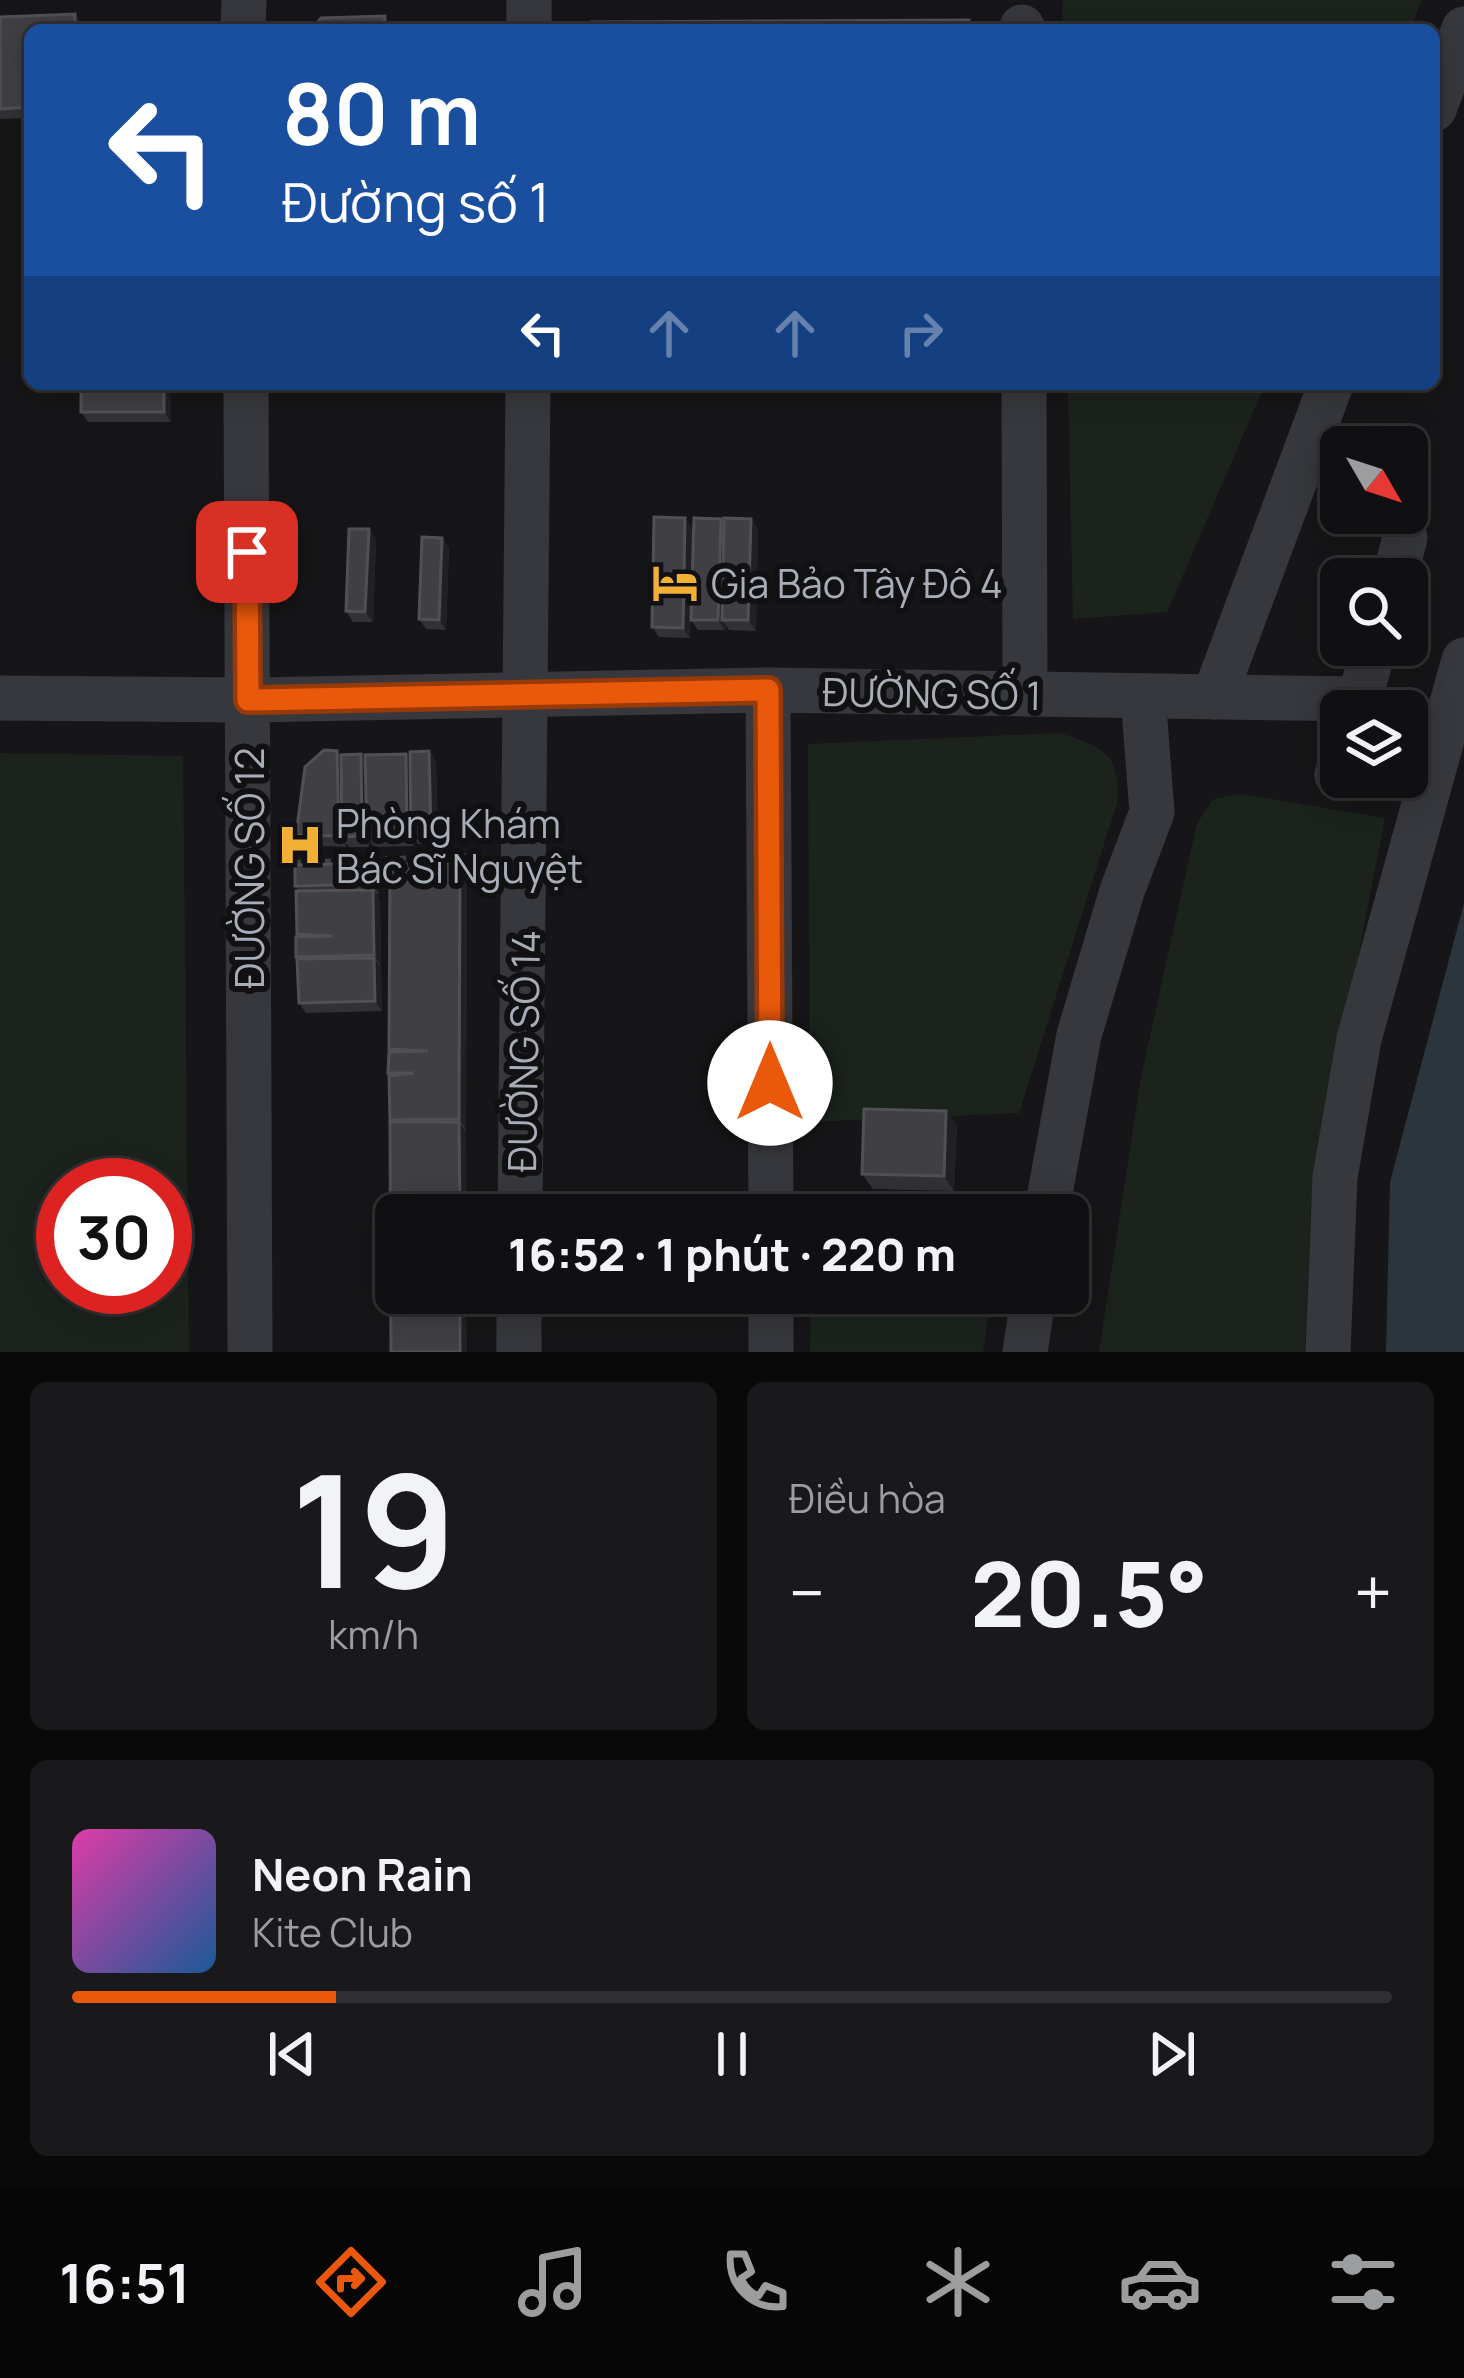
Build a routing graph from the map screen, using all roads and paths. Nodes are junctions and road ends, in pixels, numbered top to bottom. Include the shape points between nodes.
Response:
1 (1464, 29) edge
2 (1440, 93) edge
3 (246, 390) edge
4 (528, 390) edge
5 (1024, 390) edge
6 (1329, 390) edge
7 (1464, 660) edge
8 (768, 690) junction
9 (1025, 694) junction
10 (527, 695) junction
11 (1143, 696) junction
12 (1214, 697) junction
13 (0, 698) edge
14 (248, 700) junction
15 (1320, 703) edge
16 (504, 854) dead end
17 (296, 863) edge
18 (520, 1194) edge
19 (771, 1194) edge
20 (1050, 1194) edge
21 (519, 1314) edge
22 (771, 1314) edge
23 (1031, 1314) edge
24 (250, 1352) edge
25 (519, 1352) edge
26 (771, 1352) edge
27 (1025, 1352) edge
28 (1328, 1352) edge

1 - 2 street
3 - 14 street, ĐƯỜNG SỐ 12
4 - 10 street, ĐƯỜNG SỐ 14
5 - 9 street
6 - 12 street
7 - 28 street via 1359,1040 1335,1177
8 - 9 street, ĐƯỜNG SỐ 1
8 - 10 street, ĐƯỜNG SỐ 1
8 - 19 street
9 - 11 street, ĐƯỜNG SỐ 1
10 - 14 street, ĐƯỜNG SỐ 1
10 - 18 street, ĐƯỜNG SỐ 14
11 - 12 street, ĐƯỜNG SỐ 1
11 - 20 street via 1152,812 1079,1036
12 - 15 street, ĐƯỜNG SỐ 1
13 - 14 street, ĐƯỜNG SỐ 1
14 - 24 street, ĐƯỜNG SỐ 12
16 - 17 path
21 - 25 street
22 - 26 street
23 - 27 street

